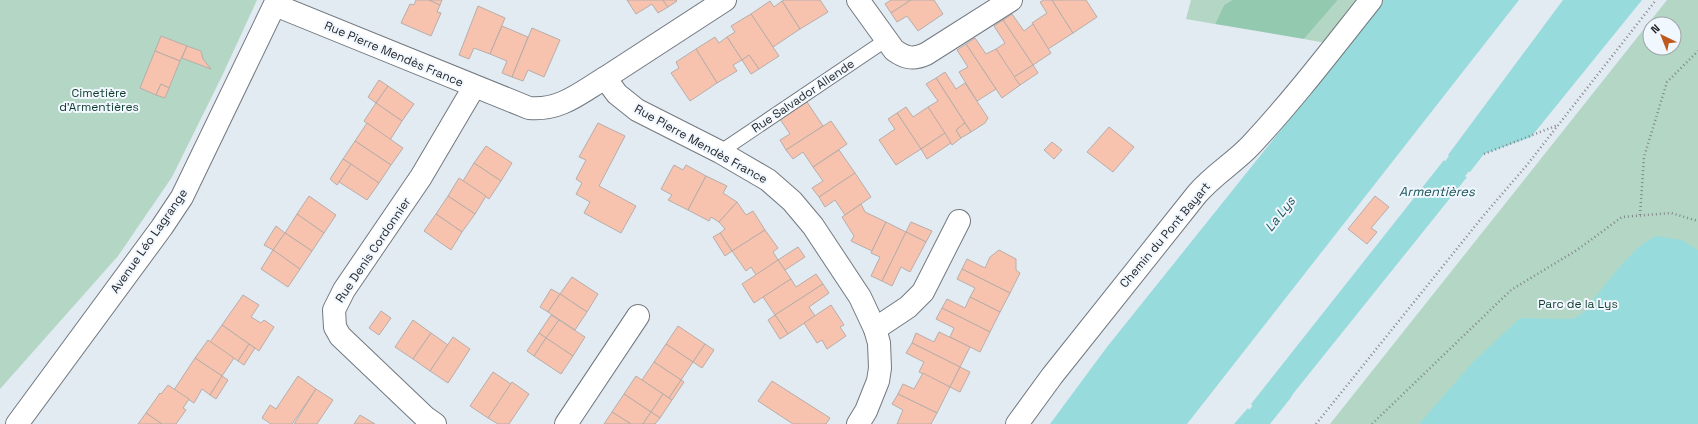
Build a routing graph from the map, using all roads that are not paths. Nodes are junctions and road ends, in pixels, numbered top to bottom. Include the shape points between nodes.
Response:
1 (725, 0) edge
2 (858, 0) edge
3 (1011, 0) edge
4 (1371, 0) edge
5 (276, 2) edge
6 (886, 40) junction
7 (605, 78) junction
8 (474, 87) junction
9 (720, 152) junction
10 (959, 221) dead end
11 (638, 316) dead end
12 (875, 329) junction
13 (430, 422) edge
14 (16, 424) edge
15 (566, 424) edge
16 (858, 424) edge
17 (1017, 424) edge

1 - 7 street
2 - 6 street
3 - 6 street via 919,58 902,56
4 - 17 street, Chemin du Pont Bayart via 1268,127 1238,159 1215,176 1197,194 1056,370
5 - 8 street, Rue Pierre Mendès France
5 - 14 street, Avenue Léo Lagrange via 182,197
6 - 9 lane, Rue Salvador Allende
7 - 8 street, Rue Pierre Mendès France via 565,102 543,109 529,108
7 - 9 street, Rue Pierre Mendès France via 617,94 637,110
8 - 13 street, Rue Denis Cordonnier via 422,177 344,290 334,310 335,327 346,344
9 - 12 street, Rue Pierre Mendès France via 768,180 802,212 856,292
10 - 12 street via 923,292 908,307
11 - 15 street
12 - 16 street, Rue Pierre Mendès France via 879,342 880,368 872,396

